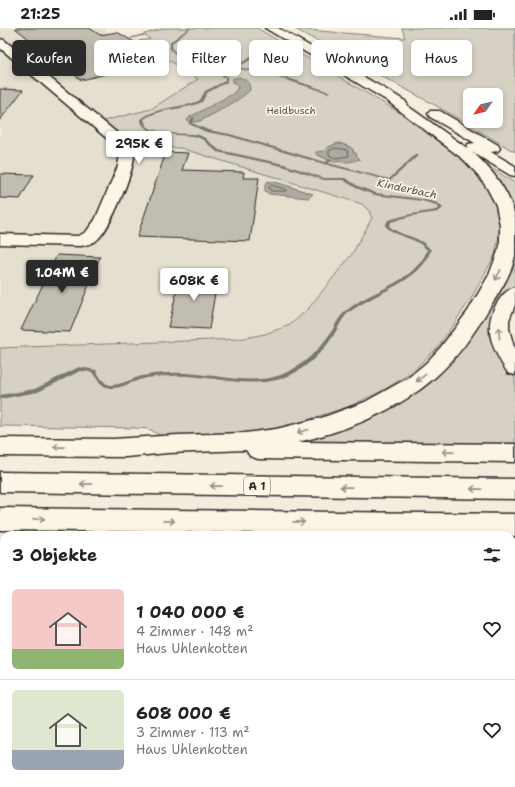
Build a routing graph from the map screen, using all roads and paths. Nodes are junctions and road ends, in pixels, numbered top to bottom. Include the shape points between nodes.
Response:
1 (270, 28) edge
2 (284, 28) edge
3 (0, 42) edge
4 (388, 96) junction
5 (515, 161) edge
6 (515, 172) edge
7 (0, 239) edge
8 (515, 293) edge
9 (515, 368) edge
10 (0, 447) edge
11 (112, 448) junction
12 (515, 453) edge
13 (0, 482) edge
14 (515, 489) edge
15 (0, 519) edge
16 (515, 525) edge

1 - 4 main road
2 - 5 main road
3 - 7 main road via 123,145 127,154 125,166 103,221 97,231 88,238 66,242
4 - 6 main road
4 -> 11 main road via 457,145 480,165 498,188 510,222 509,246 499,274 472,320 449,351 433,368 402,392 363,412 324,425 254,441
9 -> 8 main road via 500,341 498,330 501,311
11 -> 10 main road
12 -> 11 main road
14 -> 13 main road, A 1
15 -> 16 main road

